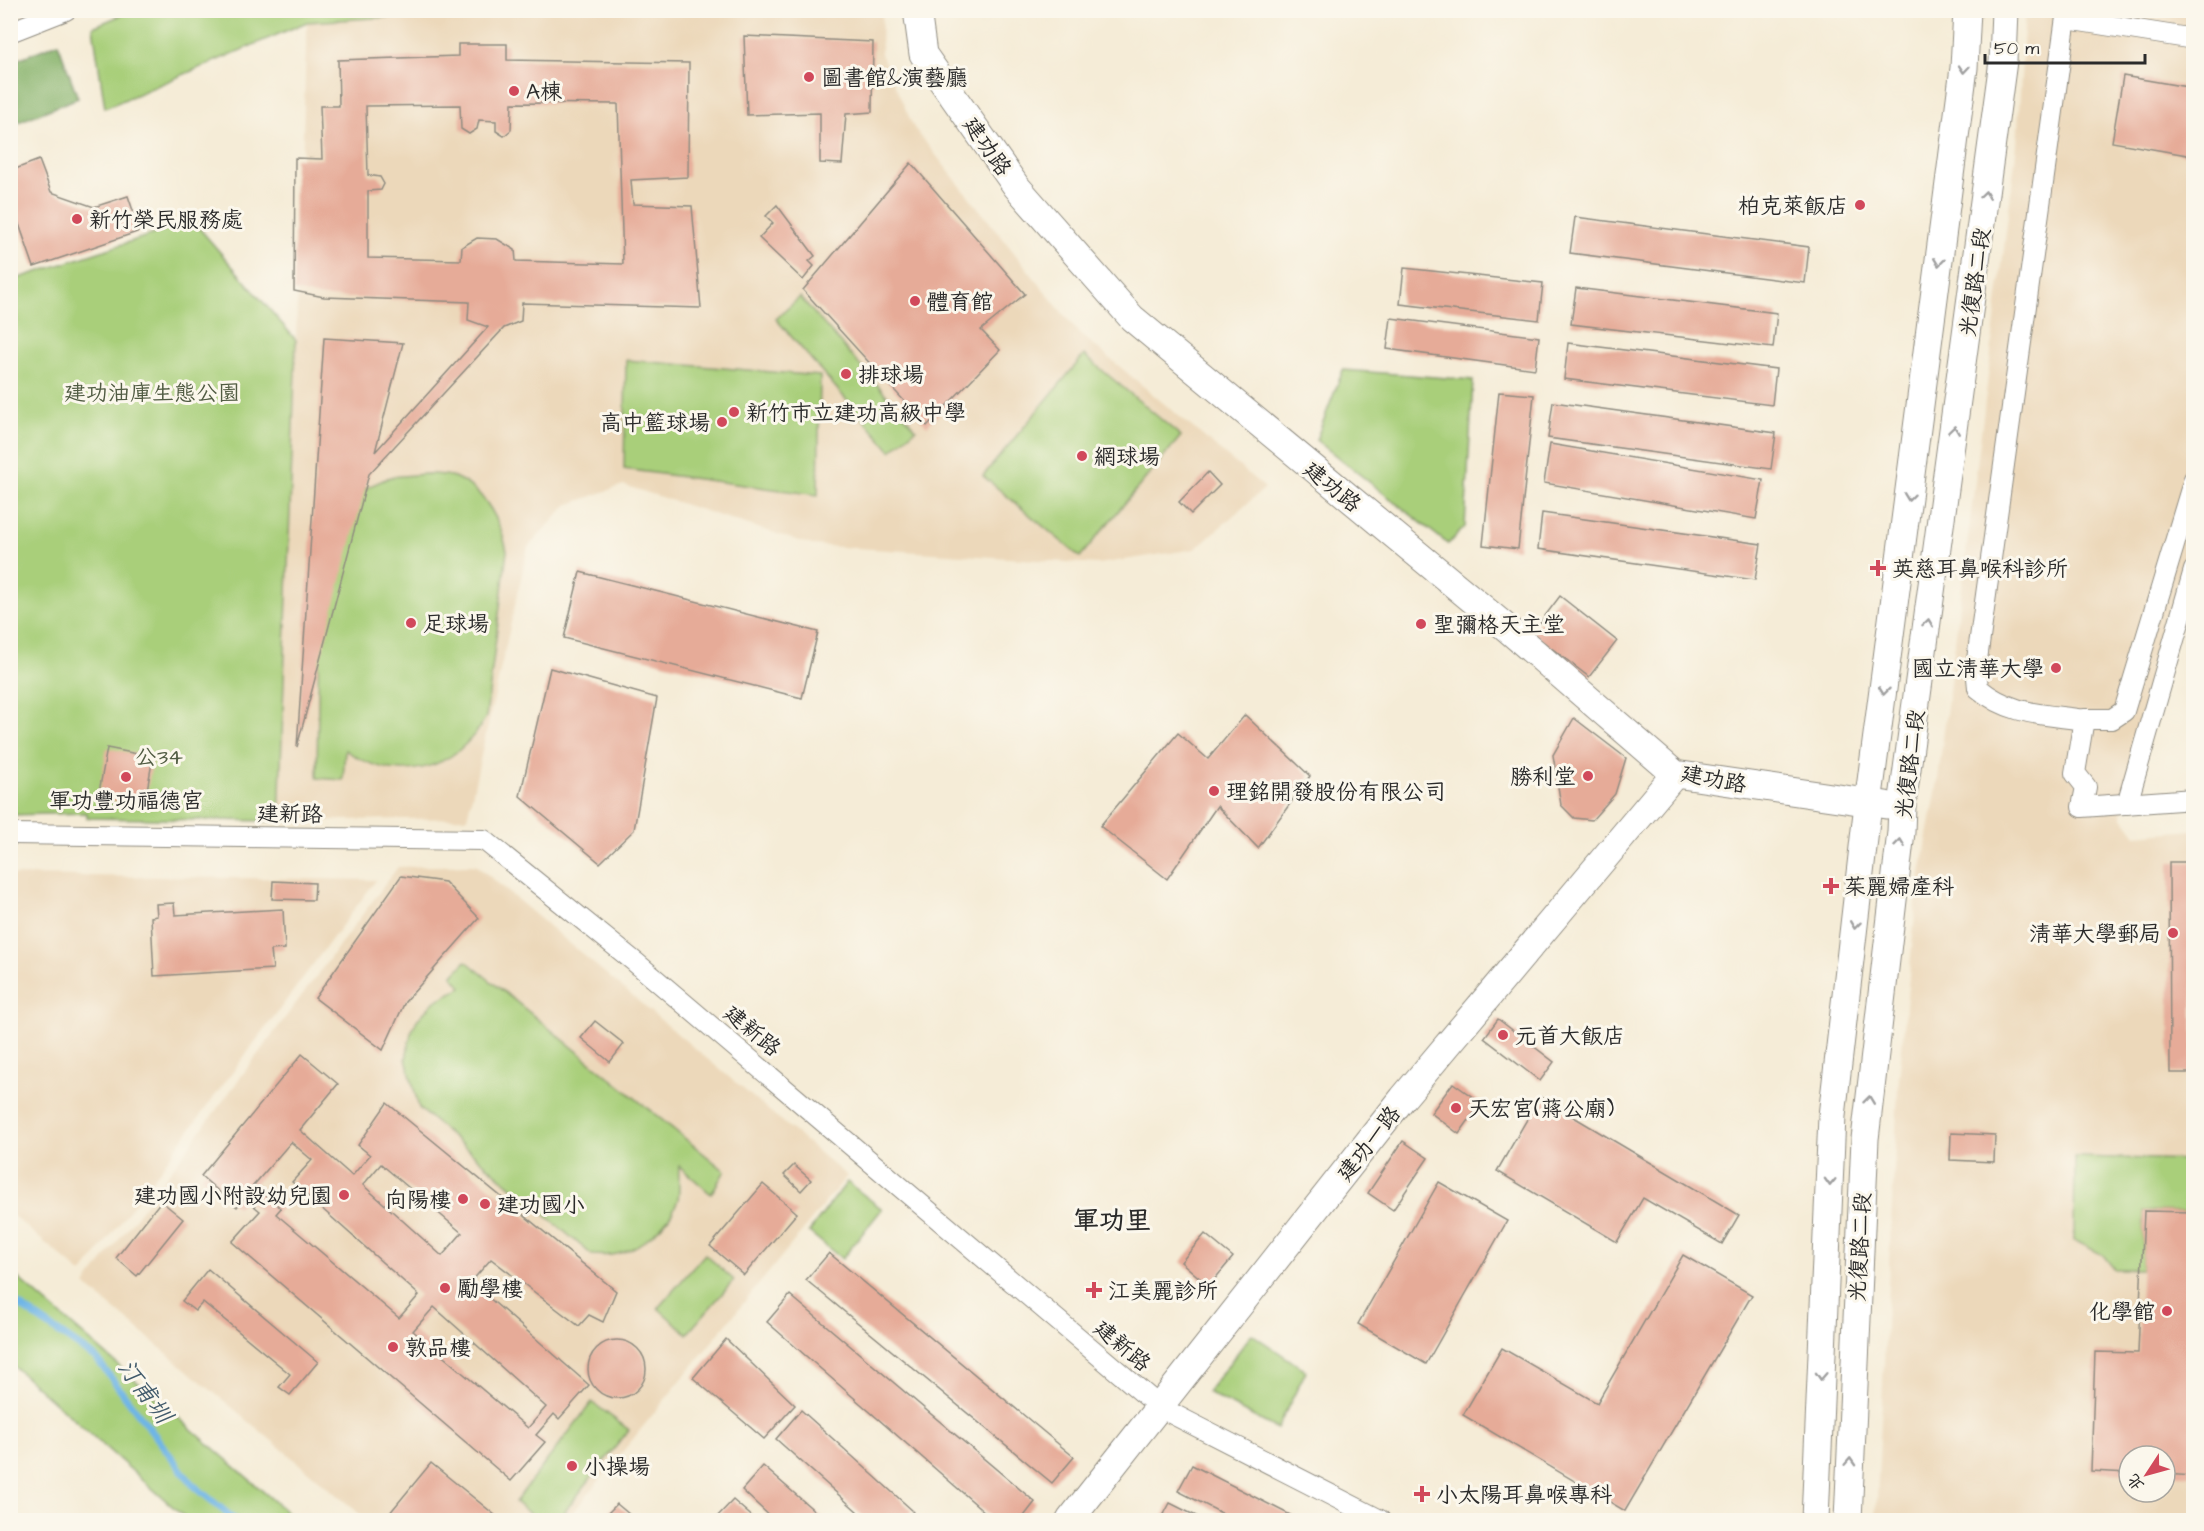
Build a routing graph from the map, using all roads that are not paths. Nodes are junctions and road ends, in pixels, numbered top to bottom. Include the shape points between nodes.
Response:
1 (66, 10) edge
2 (917, 10) edge
3 (1967, 10) edge
4 (2005, 10) edge
5 (2067, 15) edge
6 (10, 32) edge
7 (2193, 39) edge
8 (2193, 479) edge
9 (2193, 570) edge
10 (2084, 720) junction
11 (1676, 774) junction
12 (2193, 799) edge
13 (1869, 804) junction
14 (2127, 804) junction
15 (1902, 806) junction
16 (10, 834) edge
17 (1832, 1136) junction
18 (1864, 1139) junction
19 (1161, 1408) junction
20 (1070, 1521) edge
21 (1380, 1521) edge
22 (1815, 1521) edge
23 (1848, 1521) edge

1 - 6 street
2 - 11 main road, 建功路 via 923,54 928,63 1016,186 1132,318
3 -> 13 main road, 光復路二段 via 1964,68
15 -> 4 main road, 光復路二段 via 2003,61
5 - 7 street
5 - 10 street via 1976,667 1978,688 1995,702 2016,710
8 - 10 street via 2124,711 2112,719
9 - 14 street
10 - 14 street via 2075,773 2086,787 2082,807
11 - 13 main road, 建功路
11 - 19 main road, 建功一路 via 1402,1098
12 - 14 street
13 - 15 main road, 建功路
13 -> 17 main road, 光復路二段
18 -> 15 main road, 光復路二段
16 - 19 street, 建新路 via 484,840 635,962
17 - 18 street
17 -> 22 main road, 光復路二段
23 -> 18 main road, 光復路二段
19 - 20 main road, 建功一路
19 - 21 street, 建新路

